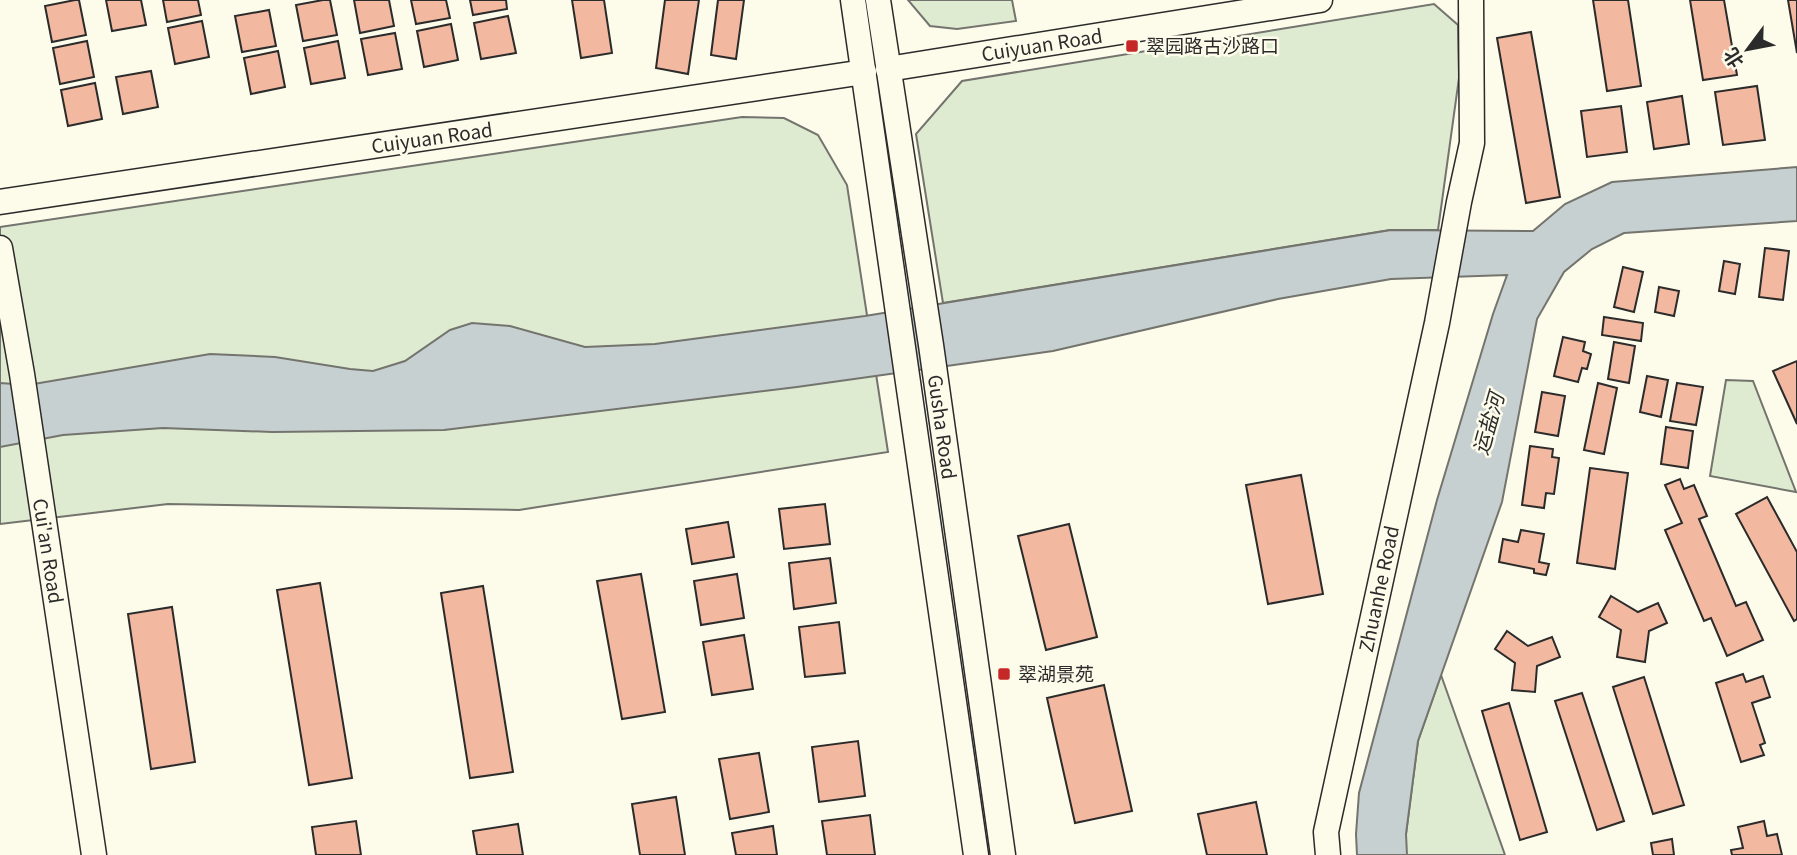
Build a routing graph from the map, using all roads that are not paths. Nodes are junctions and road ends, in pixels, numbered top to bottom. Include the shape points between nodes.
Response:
1 (853, 0) edge
2 (878, 0) edge
3 (1320, 0) edge
4 (1471, 0) edge
5 (888, 69) junction
6 (864, 72) junction
7 (0, 201) edge
8 (0, 248) edge
9 (94, 855) edge
10 (976, 855) edge
11 (1003, 855) edge
12 (1328, 855) edge

1 - 6 street, Gusha Road
2 - 5 street, Gusha Road
3 - 5 street, Cuiyuan Road
4 - 12 street, Zhuanhe Road via 1472,143 1326,832
5 - 11 street, Gusha Road
6 - 7 street, Cuiyuan Road
6 - 10 street, Gusha Road
8 - 9 street, Cui'an Road

